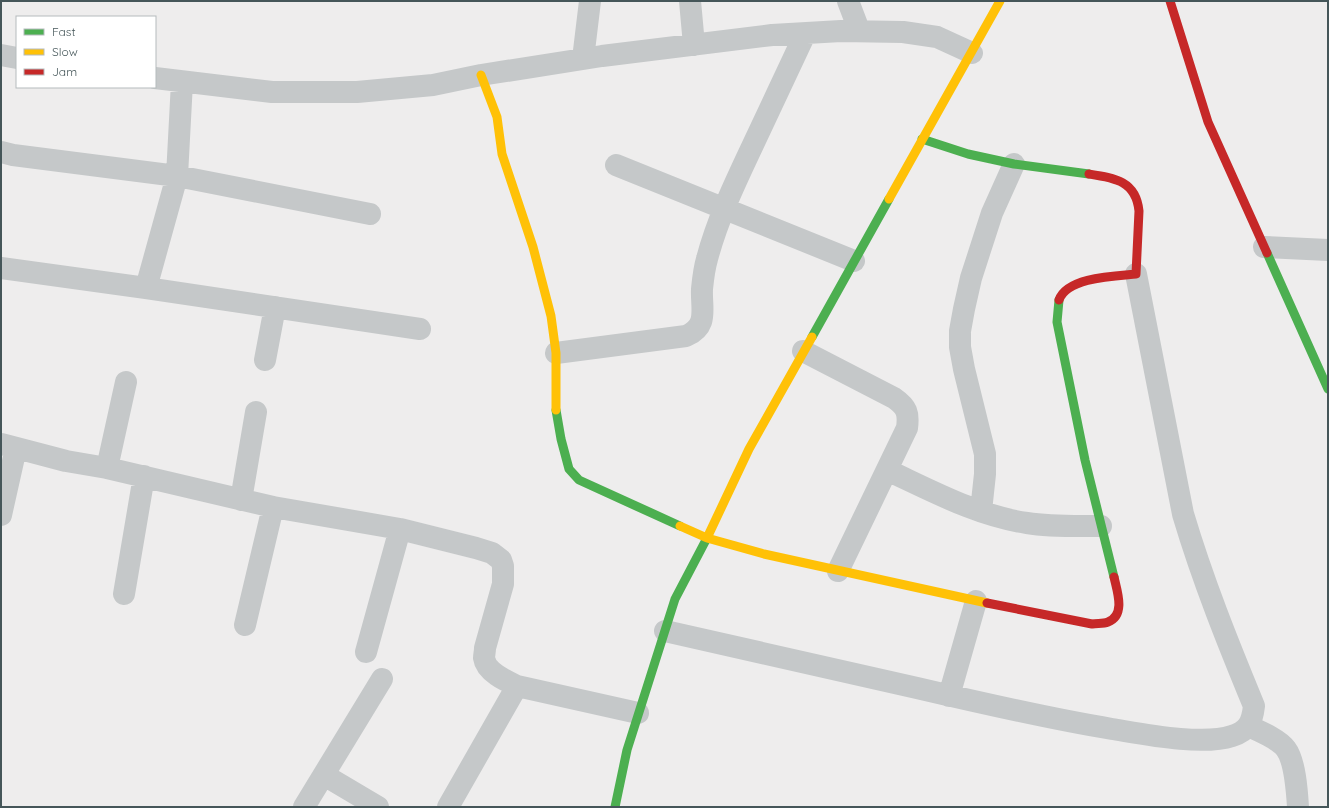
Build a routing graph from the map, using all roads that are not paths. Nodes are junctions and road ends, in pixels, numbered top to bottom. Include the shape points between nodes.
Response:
1 (590, 1) edge
2 (690, 1) edge
3 (848, 1) edge
4 (1000, 1) edge
5 (1170, 1) edge
6 (859, 30) junction
7 (805, 34) junction
8 (694, 45) junction
9 (972, 53) junction
10 (1, 55) edge
11 (16, 58) edge
12 (582, 59) junction
13 (481, 76) junction
14 (156, 78) edge
15 (182, 82) junction
16 (922, 139) junction
17 (1, 152) edge
18 (1014, 164) junction
19 (616, 165) dead end
20 (177, 176) junction
21 (724, 208) junction
22 (370, 214) dead end
23 (1264, 247) junction
24 (1328, 250) edge
25 (854, 261) junction
26 (1, 268) edge
27 (1136, 274) junction
28 (146, 288) junction
29 (274, 307) junction
30 (420, 329) dead end
31 (803, 351) junction
32 (556, 353) junction
33 (265, 360) dead end
34 (126, 382) dead end
35 (1328, 389) edge
36 (256, 412) dead end
37 (8, 446) edge
38 (107, 468) junction
39 (887, 470) junction
40 (144, 476) junction
41 (241, 500) junction
42 (273, 507) junction
43 (981, 511) junction
44 (1, 516) edge
45 (1101, 526) junction
46 (400, 529) junction
47 (707, 538) junction
48 (838, 571) junction
49 (124, 594) dead end
50 (976, 601) junction
51 (245, 625) dead end
52 (665, 631) junction
53 (366, 652) dead end
54 (382, 679) dead end
55 (517, 686) junction
56 (950, 696) junction
57 (638, 712) junction
58 (1248, 726) junction
59 (324, 775) junction
60 (304, 807) edge
61 (378, 807) edge
62 (448, 807) edge
63 (615, 807) edge
64 (1298, 807) edge

1 - 12 street
2 - 8 street
3 - 6 street
4 - 9 street
5 - 23 street via 1208,122
6 - 7 street
6 - 9 street via 936,37
7 - 8 street via 772,35
7 - 21 street
8 - 12 street
9 - 16 street
10 - 11 street
12 - 13 street
13 - 15 street via 433,85 357,92 272,92
13 - 32 street via 497,117 502,154 542,280 551,316
14 - 15 street
15 - 20 street
16 - 18 street via 968,154
16 - 25 street
17 - 20 street
18 - 27 street via 1094,175 1123,182 1134,192 1138,201
18 - 43 street via 992,213 971,278 960,331 964,369 985,454
19 - 21 street
20 - 22 street
20 - 28 street
21 - 25 street
21 - 32 street via 704,272 701,323 694,332 686,336
23 - 24 street
23 - 35 street
25 - 31 street
26 - 28 street
27 - 45 street via 1076,283 1061,293 1057,308 1058,330
27 - 58 street via 1183,514 1220,624 1254,706 1253,717
28 - 29 street
29 - 30 street
29 - 33 street
31 - 39 street via 902,403 907,411 907,428
31 - 47 street via 749,449
32 - 47 street via 556,408 569,469 579,480
34 - 38 street
36 - 41 street
37 - 38 street via 66,461
37 - 44 street
38 - 40 street
39 - 43 street
39 - 48 street
40 - 41 street
40 - 49 street
41 - 42 street
42 - 46 street
42 - 51 street
43 - 45 street via 1026,523 1050,526
45 - 50 street via 1119,608 1116,616 1108,622 1092,624
46 - 53 street
46 - 55 street via 476,548 492,553 501,560 503,584 484,659 494,672
47 - 48 street
47 - 52 street via 675,599
48 - 50 street
50 - 56 street
52 - 56 street
52 - 57 street
54 - 59 street
55 - 57 street
55 - 62 street
56 - 58 street via 1062,721 1194,740 1231,736 1244,731
57 - 63 street
58 - 64 street via 1270,736 1286,748 1292,762
59 - 60 street
59 - 61 street

